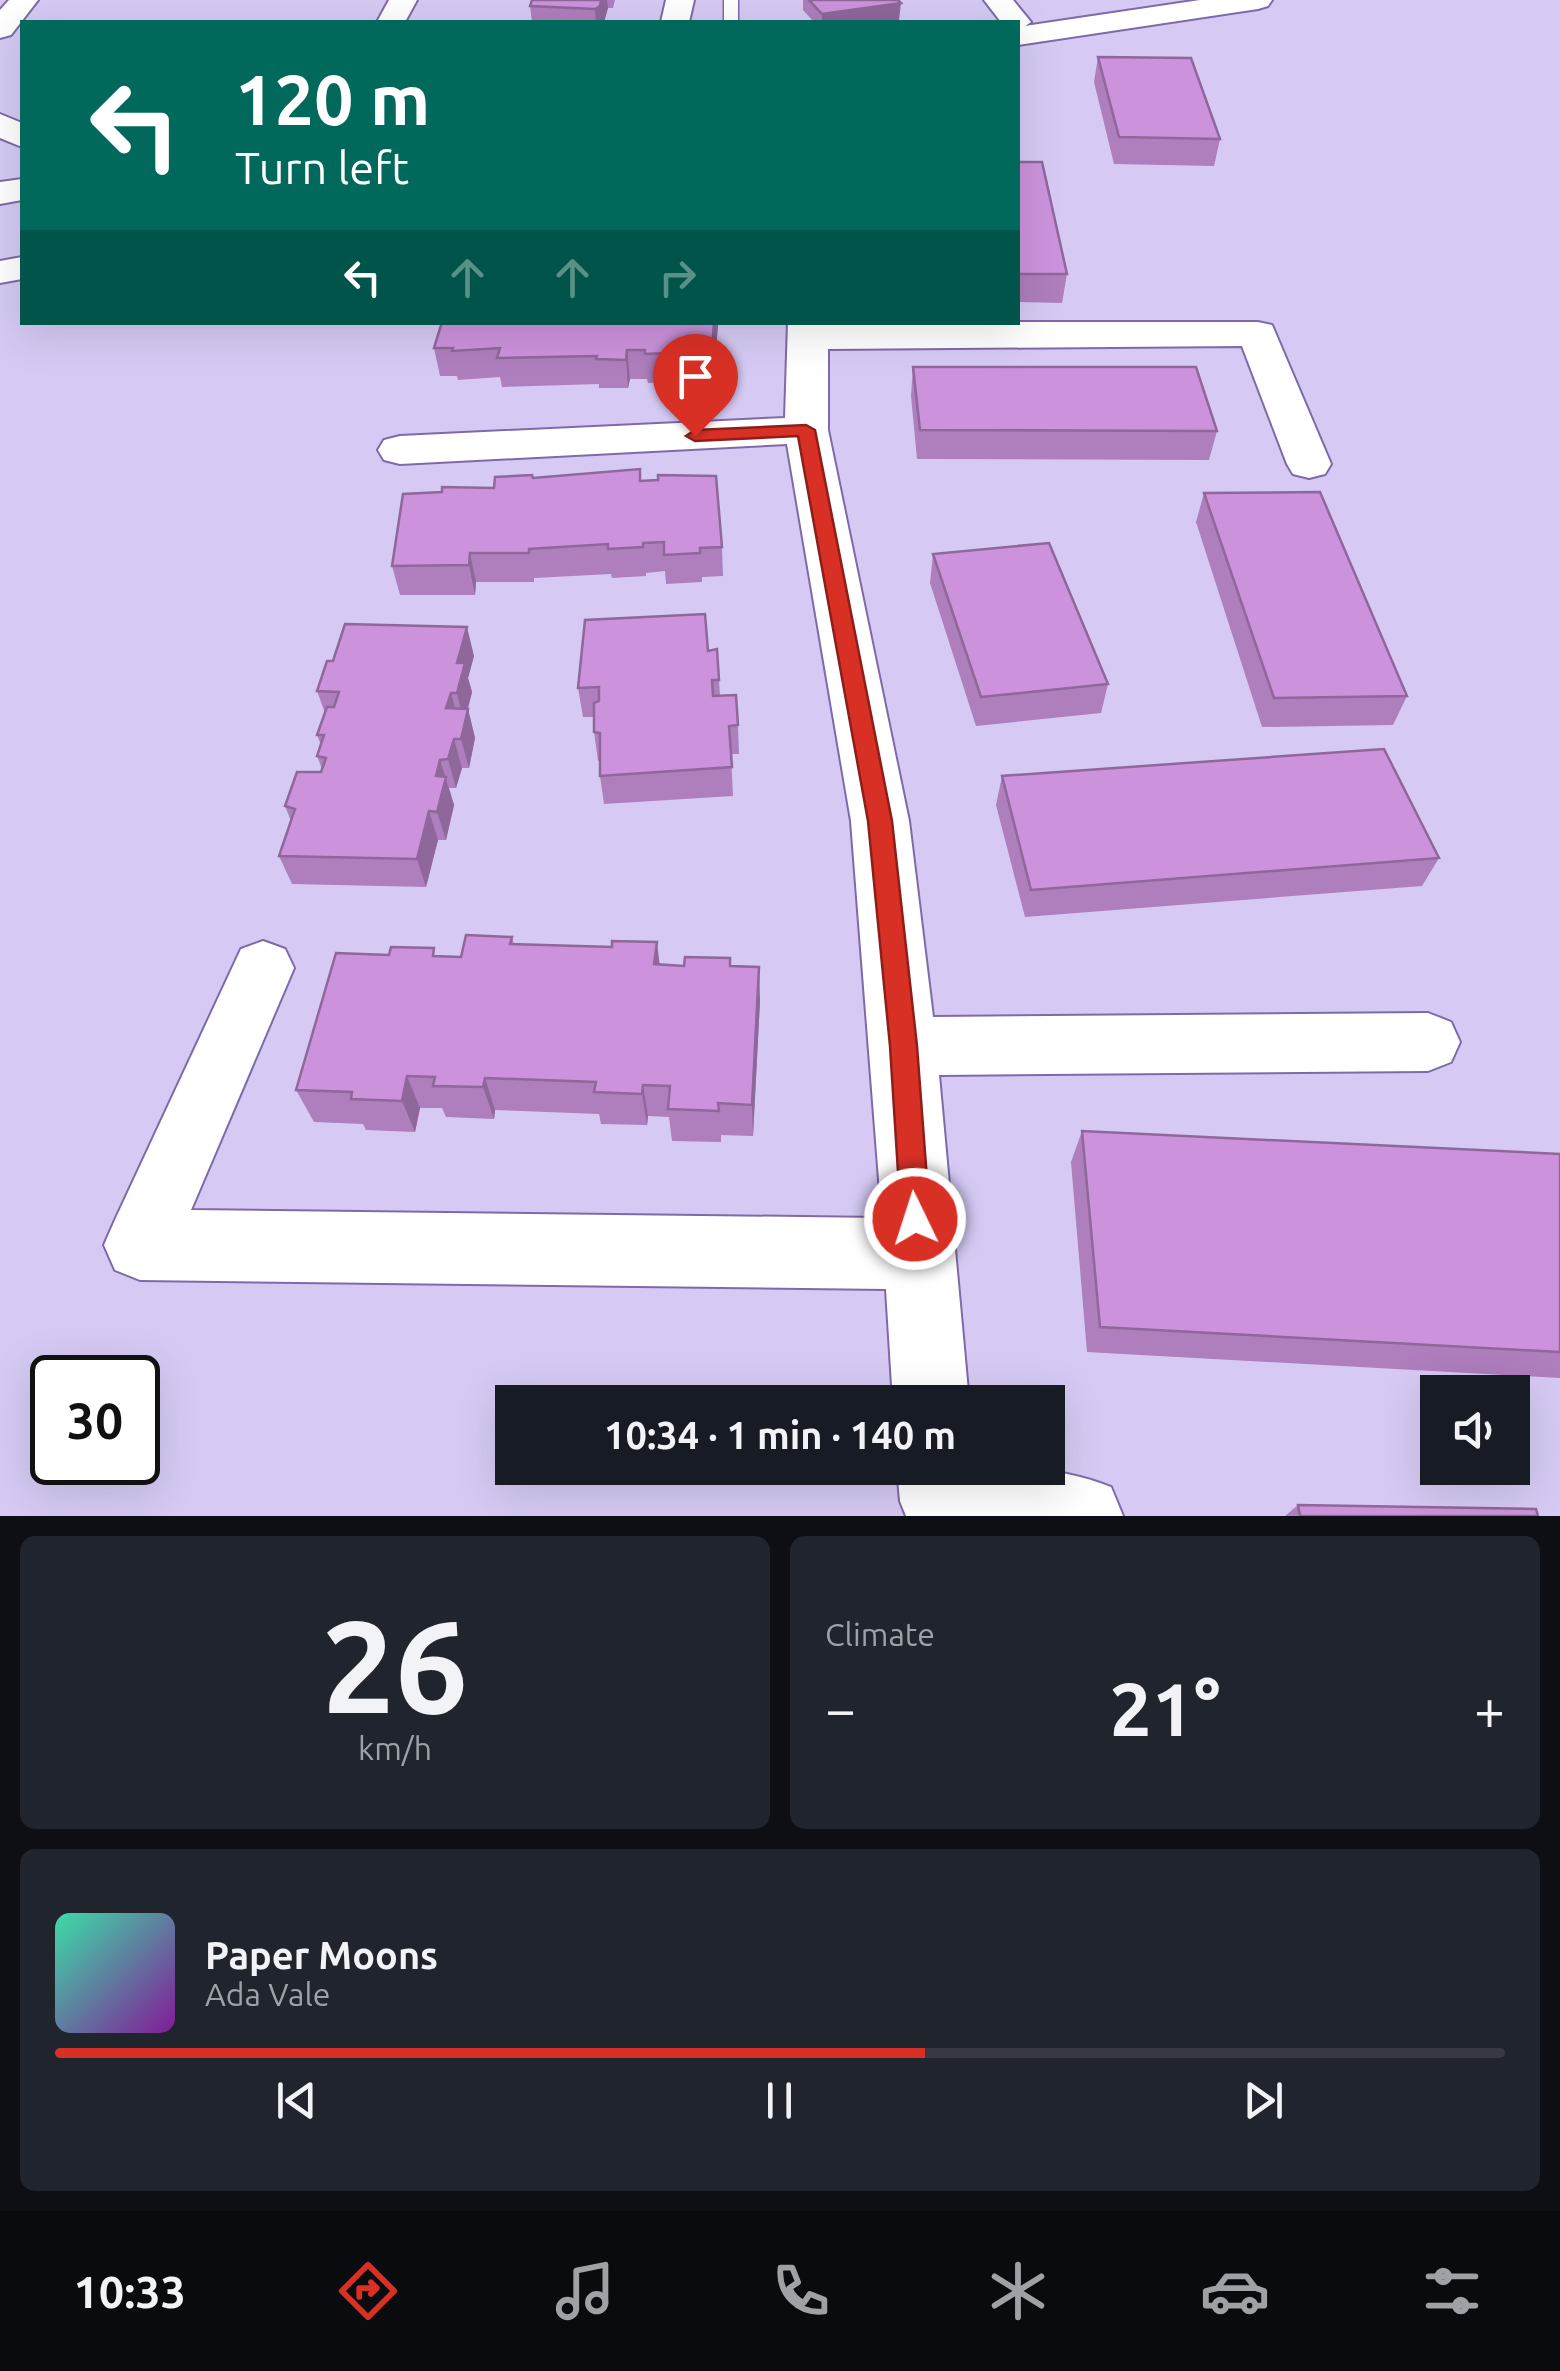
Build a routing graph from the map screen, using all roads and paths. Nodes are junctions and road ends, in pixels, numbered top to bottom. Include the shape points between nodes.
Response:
1 (24, 0) edge
2 (998, 0) edge
3 (1258, 0) edge
4 (1013, 20) edge
5 (0, 29) edge
6 (1020, 29) edge
7 (808, 330) edge
8 (894, 330) edge
9 (806, 430) junction
10 (400, 450) dead end
11 (1309, 464) dead end
12 (264, 968) dead end
13 (1428, 1042) dead end
14 (904, 1046) junction
15 (918, 1254) junction
16 (930, 1385) edge
17 (939, 1485) edge
18 (1082, 1516) edge

1 - 5 main road
2 - 4 main road
3 - 6 main road
7 - 8 main road
7 - 9 main road
8 - 11 main road via 1258,334
9 - 10 main road
9 - 14 main road via 880,821
12 - 15 main road via 140,1245
13 - 14 main road
14 - 15 main road
15 - 16 main road
17 - 18 main road via 940,1501

